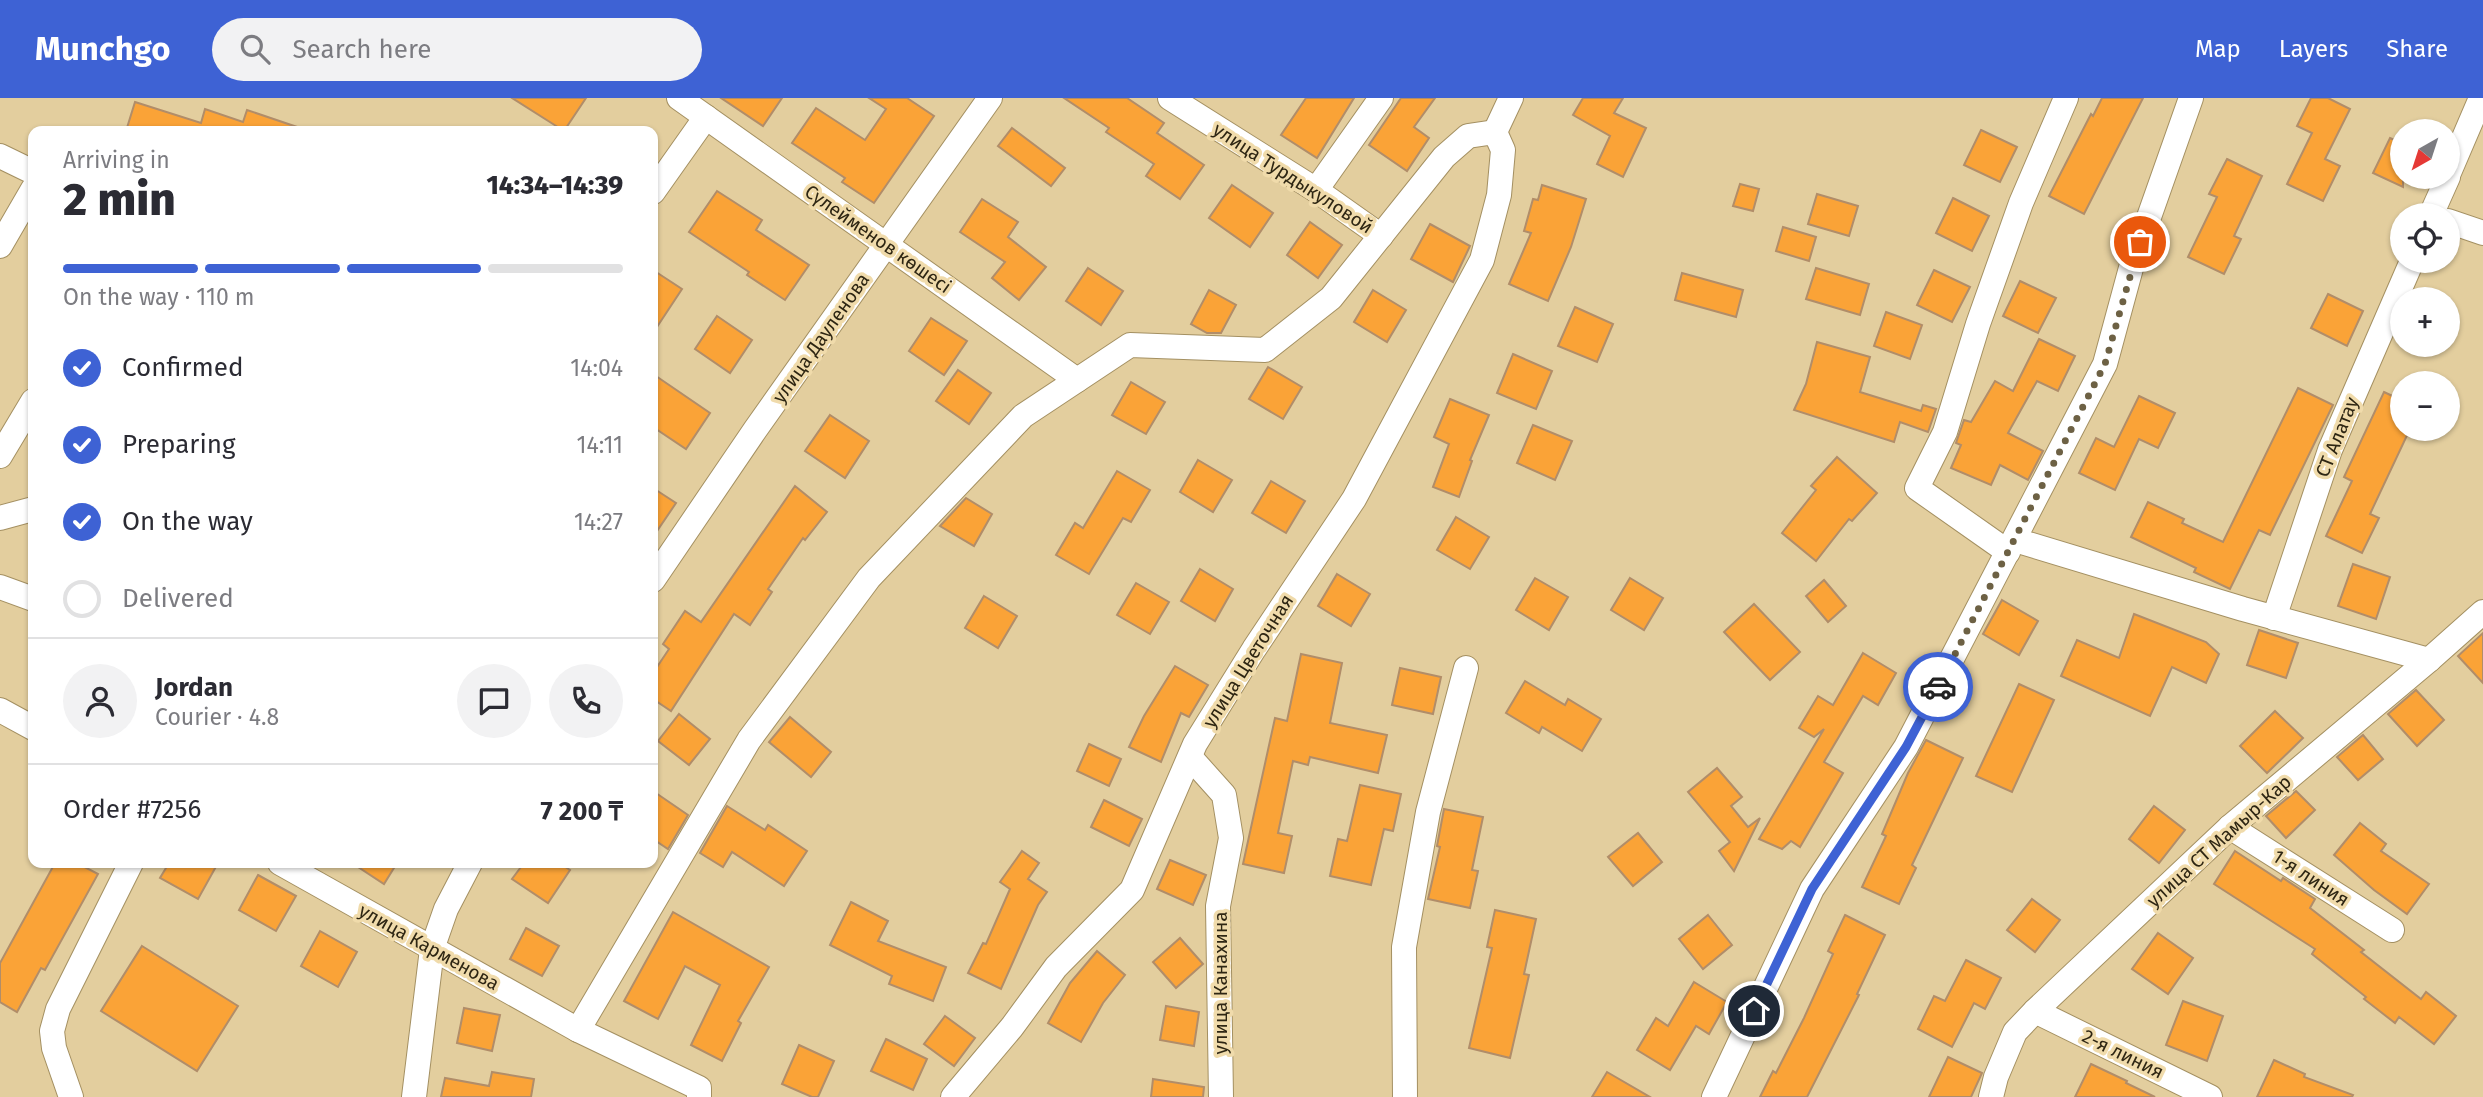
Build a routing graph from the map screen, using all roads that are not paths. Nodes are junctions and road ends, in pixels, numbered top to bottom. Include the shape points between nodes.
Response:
1 (679, 98) edge
2 (990, 98) edge
3 (1170, 98) edge
4 (1381, 98) edge
5 (1511, 98) edge
6 (2066, 98) edge
7 (2191, 98) edge
8 (2481, 98) edge
9 (706, 117) junction
10 (1495, 132) junction
11 (2460, 148) edge
12 (0, 156) edge
13 (28, 170) edge
14 (658, 185) edge
15 (1316, 190) junction
16 (28, 198) edge
17 (2460, 225) edge
18 (2483, 233) edge
19 (1381, 236) junction
20 (887, 245) junction
21 (0, 246) edge
22 (2407, 273) edge
23 (1077, 380) junction
24 (28, 409) edge
25 (0, 456) edge
26 (28, 510) edge
27 (0, 518) edge
28 (2012, 546) junction
29 (658, 573) edge
30 (0, 587) edge
31 (28, 597) edge
32 (2483, 612) edge
33 (2274, 618) junction
34 (2429, 660) junction
35 (1466, 668) dead end
36 (0, 710) edge
37 (28, 723) edge
38 (1190, 757) junction
39 (2230, 827) junction
40 (128, 868) edge
41 (288, 868) edge
42 (467, 868) edge
43 (2392, 930) dead end
44 (432, 949) junction
45 (2035, 1011) junction
46 (579, 1030) junction
47 (699, 1093) edge
48 (71, 1097) edge
49 (414, 1097) edge
50 (953, 1097) edge
51 (1221, 1097) edge
52 (1405, 1097) edge
53 (1714, 1097) edge
54 (1991, 1097) edge
55 (2210, 1097) edge

1 - 9 street, Сүлейменов көшесі
2 - 20 street, улица Дауленова
3 - 15 street, улица Турдыкуловой
4 - 15 street
5 - 10 street
6 - 28 street via 2012,227 1945,432 1917,488
7 - 28 street via 2131,268 2105,364
8 - 11 street
9 - 14 street
9 - 20 street, Сүлейменов көшесі
10 - 19 street via 1468,136 1444,157
10 - 38 street, улица Цветочная via 1503,150 1499,195 1482,260 1354,499 1254,649
12 - 13 street
15 - 19 street, улица Турдыкуловой
16 - 21 street
17 - 18 street
19 - 23 street via 1331,298 1265,350 1130,345
20 - 23 street, Сүлейменов көшесі
20 - 29 street, улица Дауленова
22 - 33 street, СТ Алатау via 2330,450
23 - 46 street via 1023,416 869,578 749,740
24 - 25 street
26 - 27 street
28 - 33 street
28 - 53 street via 1906,747 1812,889
30 - 31 street
32 - 34 street, улица СТ Мамыр-Кар
33 - 34 street
34 - 39 street, улица СТ Мамыр-Кар
35 - 52 street via 1428,812 1404,947
36 - 37 street
38 - 50 street, улица Цветочная via 1132,890 1056,967
38 - 51 street, улица Канахина via 1224,795 1231,838 1218,906
39 - 43 street, 1-я линия
39 - 45 street, улица СТ Мамыр-Кар
40 - 48 street via 51,1031
41 - 44 street, улица Карменова
42 - 44 street
44 - 46 street, улица Карменова
44 - 49 street
45 - 54 street, улица СТ Мамыр-Кар via 2015,1032
45 - 55 street, 2-я линия
46 - 47 street, улица Карменова

